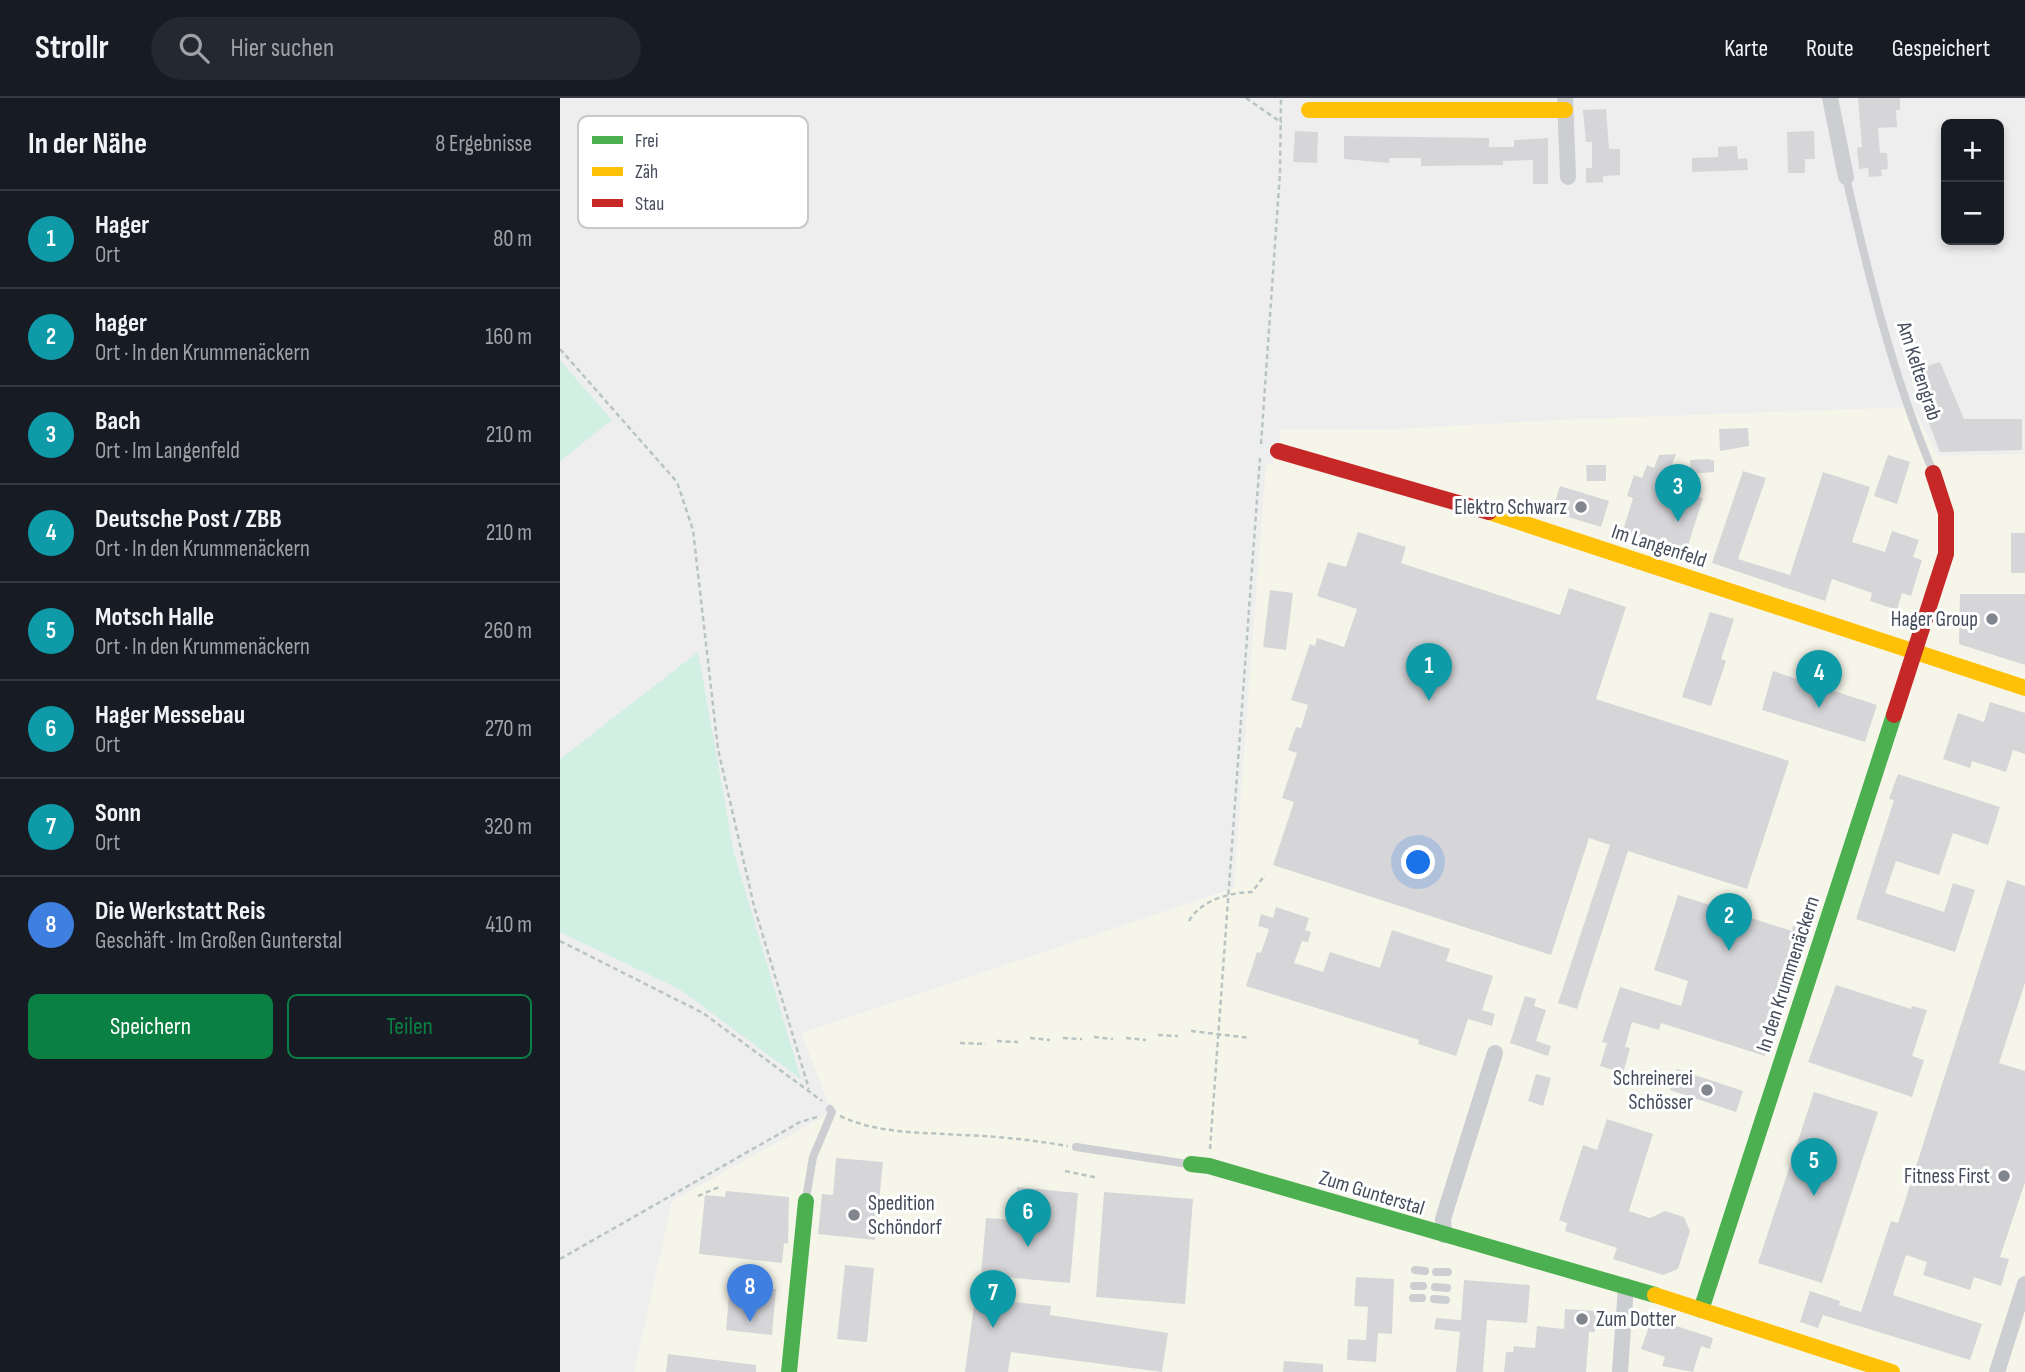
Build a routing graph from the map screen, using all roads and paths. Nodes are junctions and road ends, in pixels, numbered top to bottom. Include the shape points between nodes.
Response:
1 (1246, 98) edge
2 (1281, 98) edge
3 (1830, 98) edge
4 (1565, 104) edge
5 (1309, 110) dead end
6 (1282, 123) junction
7 (1568, 177) dead end
8 (1846, 177) joint
9 (560, 349) edge
10 (1278, 451) dead end
11 (1933, 473) joint
12 (1916, 652) junction
13 (2025, 688) edge
14 (1265, 875) dead end
15 (1229, 894) junction
16 (1189, 921) dead end
17 (560, 941) edge
18 (1191, 1031) dead end
19 (1219, 1034) junction
20 (1158, 1035) dead end
21 (1178, 1036) dead end
22 (1094, 1037) dead end
23 (1030, 1038) dead end
24 (1063, 1038) dead end
25 (1126, 1038) dead end
26 (1250, 1038) dead end
27 (1082, 1039) dead end
28 (1113, 1039) dead end
29 (1050, 1040) dead end
30 (1146, 1040) dead end
31 (997, 1041) dead end
32 (1018, 1042) dead end
33 (960, 1043) dead end
34 (986, 1044) dead end
35 (1497, 1047) dead end
36 (809, 1089) junction
37 (831, 1111) junction
38 (1076, 1147) joint
39 (1191, 1164) joint
40 (1209, 1166) junction
41 (1065, 1171) dead end
42 (1098, 1178) dead end
43 (719, 1187) dead end
44 (698, 1196) dead end
45 (806, 1201) joint
46 (1444, 1235) junction
47 (560, 1259) edge
48 (1436, 1272) dead end
49 (1448, 1272) dead end
50 (2025, 1284) edge
51 (1626, 1286) junction
52 (1435, 1287) dead end
53 (1447, 1288) dead end
54 (1434, 1299) dead end
55 (1446, 1300) dead end
56 (1701, 1310) junction
57 (789, 1372) edge
58 (1620, 1372) edge
59 (1892, 1372) edge
60 (1997, 1372) edge

1 - 6 path
2 - 6 path
3 - 8 street, Am Keltengrab
4 - 5 street
4 - 7 street
6 - 15 path
8 - 11 lane, Am Keltengrab via 1898,383
9 - 36 path via 677,482 688,507 718,749 754,906
10 - 12 street, Im Langenfeld via 1437,495
11 - 12 street, Am Keltengrab via 1946,503 1949,535
12 - 13 street, Im Langenfeld
12 - 56 street, In den Krummenäckern
14 - 15 path via 1252,892
15 - 16 path via 1208,903
15 - 19 path
17 - 36 path via 703,1013
18 - 19 path
19 - 26 path
19 - 40 path
20 - 21 path
22 - 28 path
23 - 29 path
24 - 27 path
25 - 30 path
31 - 32 path
33 - 34 path
35 - 46 street via 1443,1219
36 - 37 path
37 - 38 path via 873,1128 906,1133 1025,1139
37 - 45 lane via 813,1157
37 - 47 path via 800,1122
38 - 39 lane, Zum Gunterstal
39 - 40 street, Zum Gunterstal
40 - 46 street, Zum Gunterstal
41 - 42 path
43 - 44 path
45 - 57 street
46 - 51 street, Zum Gunterstal
48 - 49 lane
50 - 60 street
51 - 56 street, Zum Gunterstal
51 - 58 street
52 - 53 lane
54 - 55 lane
56 - 59 street, Zum Gunterstal

